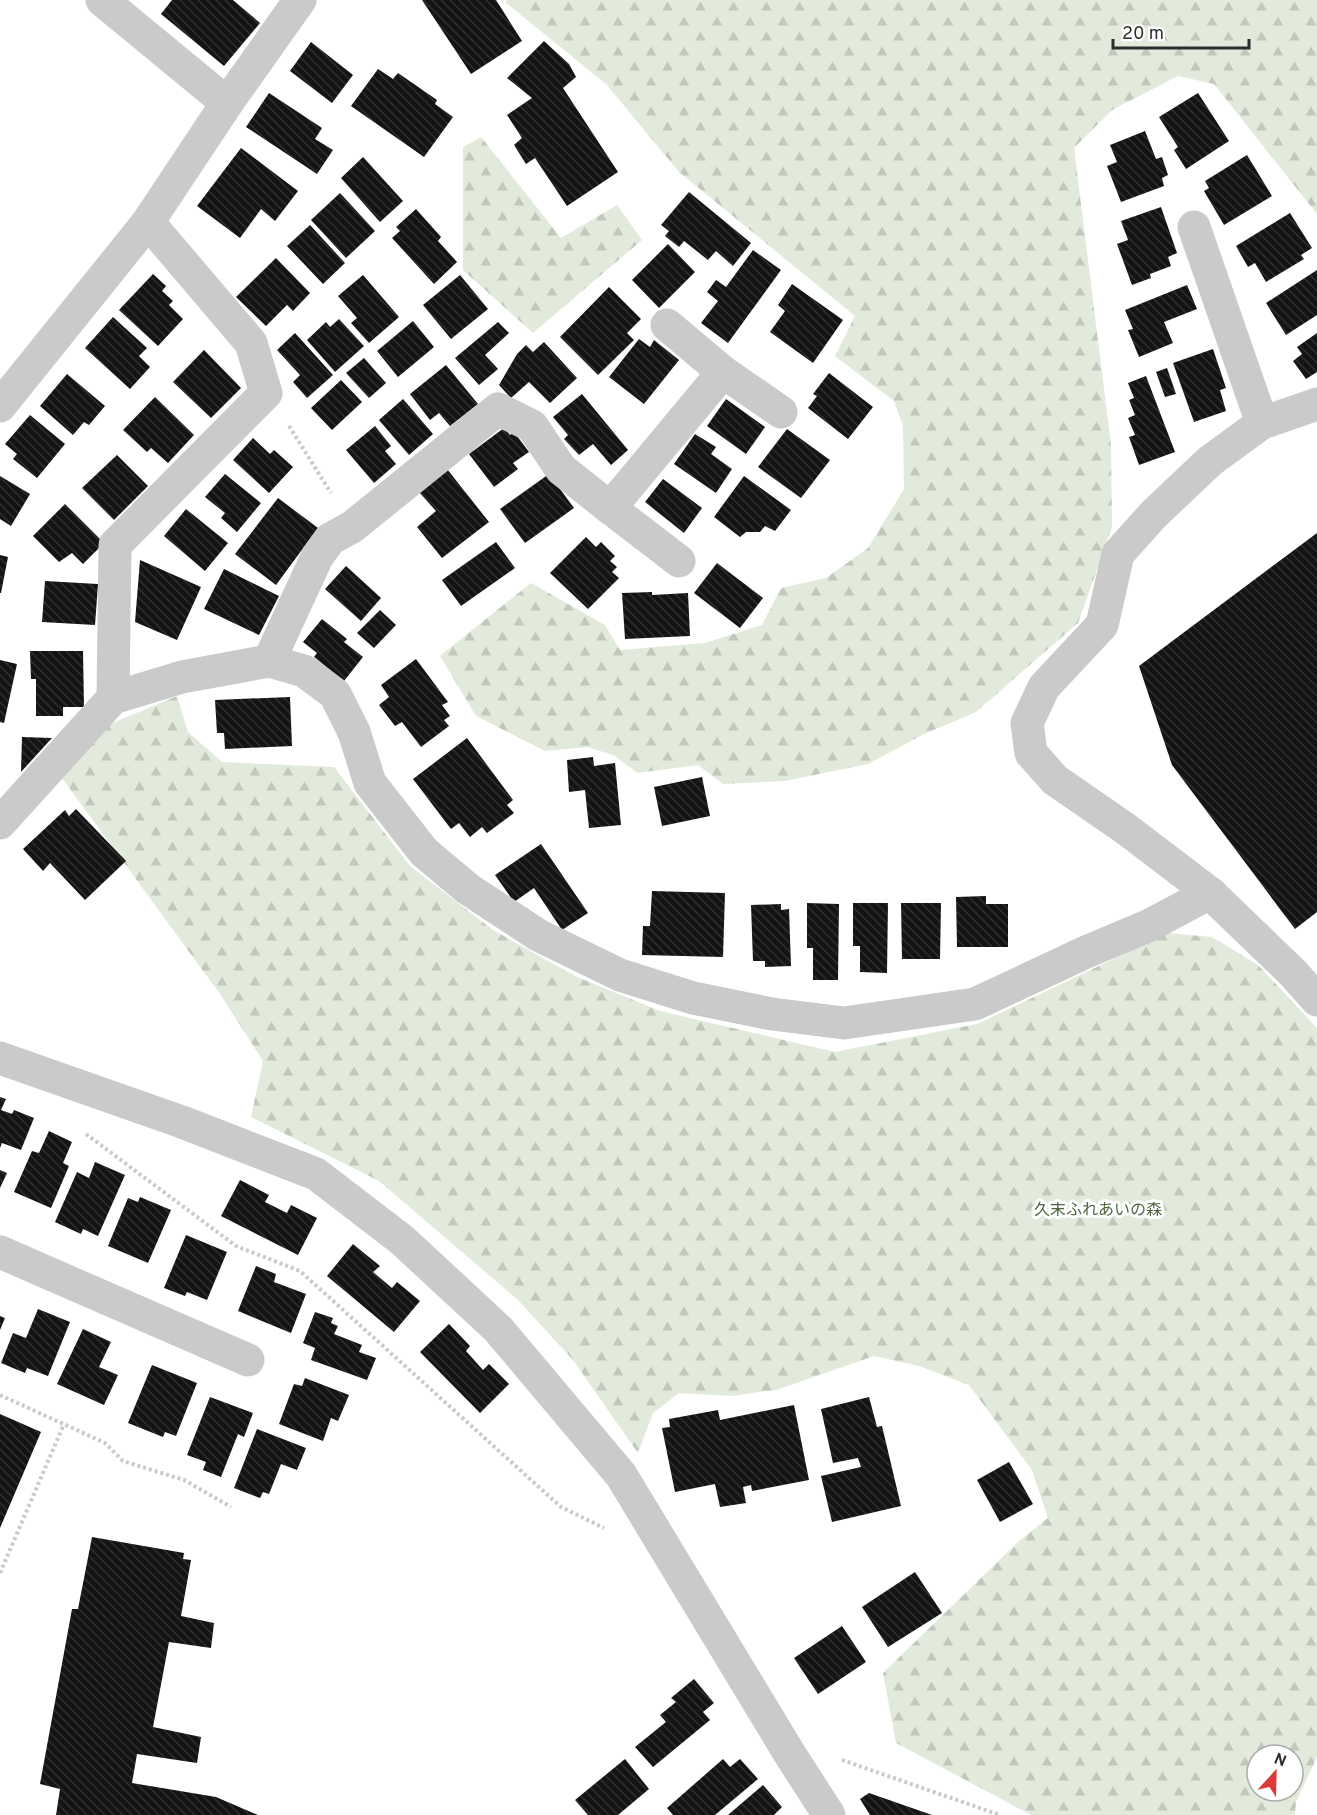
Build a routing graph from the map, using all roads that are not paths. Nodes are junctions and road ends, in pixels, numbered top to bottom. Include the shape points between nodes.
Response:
1 (102, 0) edge
2 (300, 0) edge
3 (226, 103) junction
4 (148, 222) junction
5 (1194, 227) dead end
6 (667, 325) dead end
7 (723, 372) junction
8 (1317, 404) edge
9 (0, 406) edge
10 (781, 412) dead end
11 (1262, 423) junction
12 (610, 508) junction
13 (679, 561) dead end
14 (269, 661) junction
15 (114, 698) junction
16 (0, 823) edge
17 (1210, 893) junction
18 (1317, 1000) edge
19 (0, 1058) edge
20 (0, 1252) edge
21 (248, 1360) dead end
22 (829, 1815) edge

1 - 3 street
2 - 3 street
3 - 4 street
4 - 9 street
4 - 15 street via 251,343 266,393 115,545
5 - 11 street
6 - 7 street
7 - 10 street
7 - 12 street
8 - 11 street
11 - 17 street via 1210,461 1118,554 1102,625 1044,687 1027,723 1031,753 1055,780
12 - 13 street
12 - 14 street via 561,469 532,426 498,409 352,527 330,539 317,557
14 - 15 street via 182,677
14 - 17 street via 304,670 335,694 354,732 370,783 424,852 468,889 538,935 620,975 693,998 844,1023 975,1004 1148,926
15 - 16 street
17 - 18 street
19 - 22 street via 316,1174 402,1240 498,1329 621,1475
20 - 21 street

